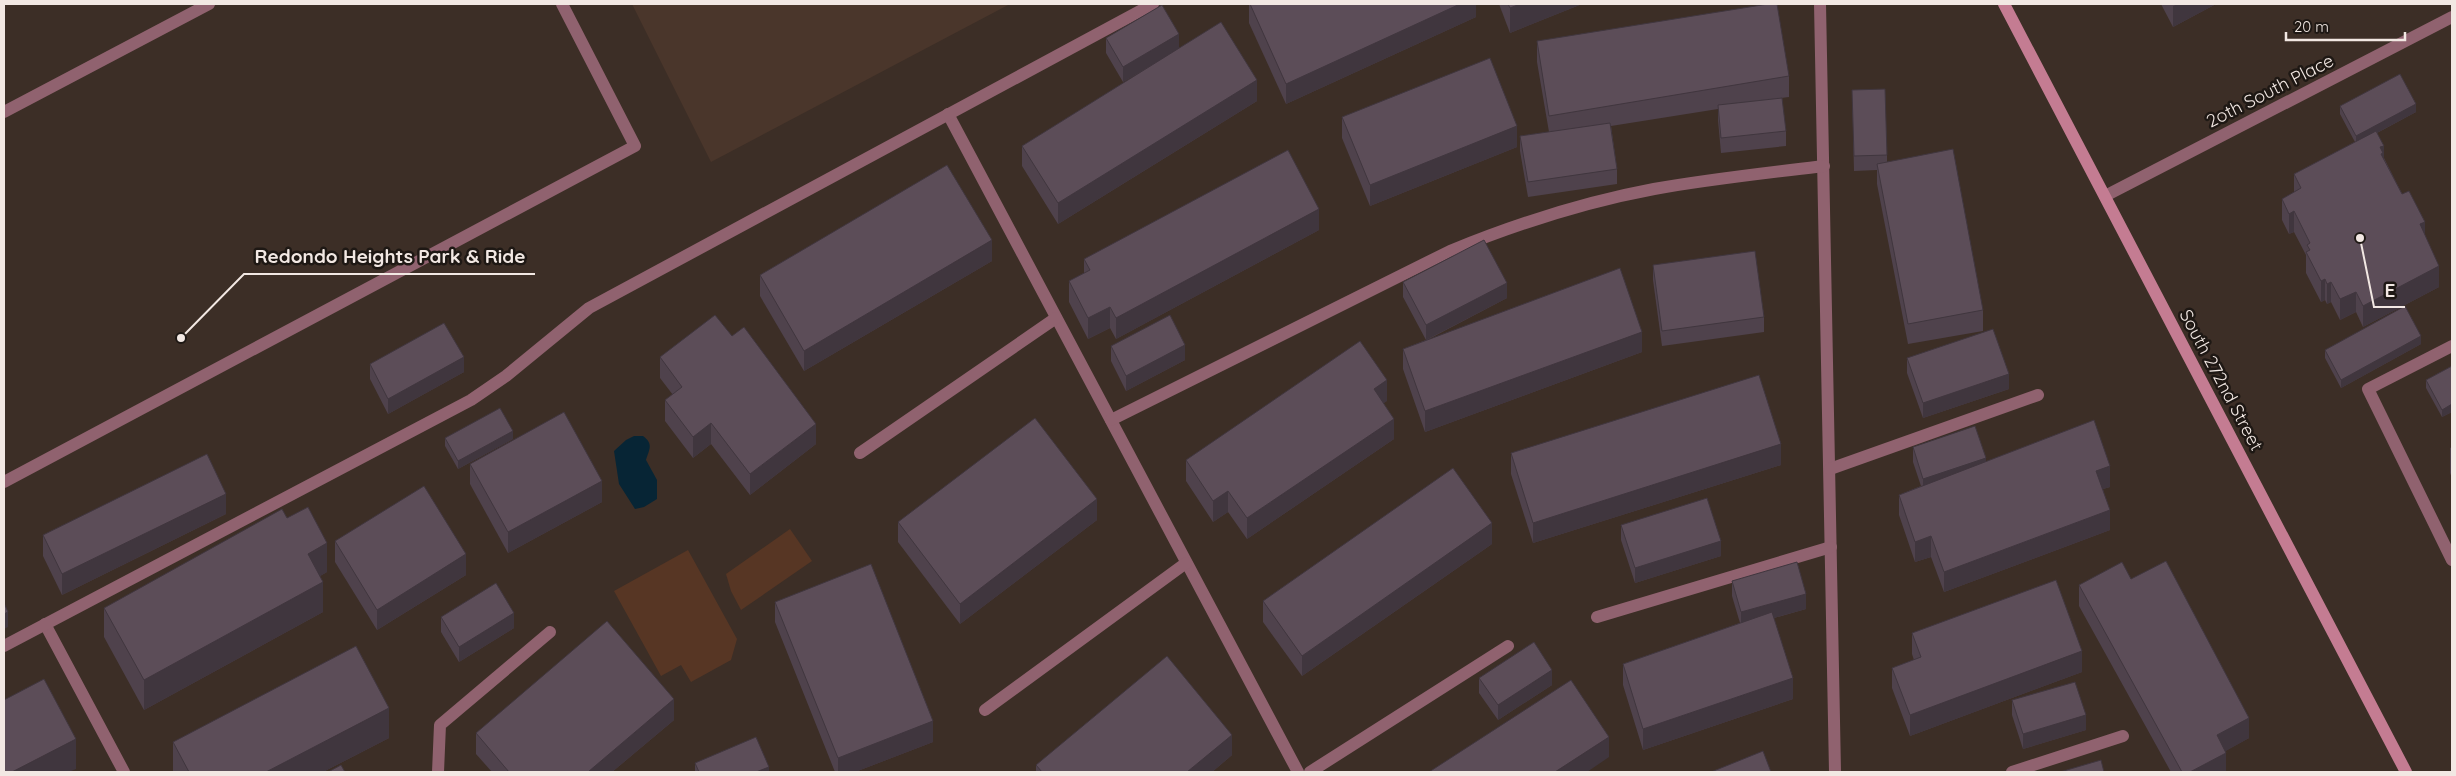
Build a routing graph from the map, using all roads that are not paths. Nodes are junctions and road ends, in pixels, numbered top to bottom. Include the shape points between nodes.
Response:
1 (209, 4) edge
2 (562, 4) edge
3 (1153, 4) edge
4 (1820, 4) edge
5 (2004, 4) edge
6 (2452, 17) edge
7 (4, 112) edge
8 (948, 114) junction
9 (1824, 166) junction
10 (2105, 196) junction
11 (1056, 318) junction
12 (2452, 346) edge
13 (2038, 394) dead end
14 (1111, 420) junction
15 (860, 454) dead end
16 (1830, 469) junction
17 (4, 482) edge
18 (1831, 547) junction
19 (2452, 560) edge
20 (1186, 563) junction
21 (1597, 617) dead end
22 (45, 624) junction
23 (550, 632) dead end
24 (4, 646) edge
25 (1508, 646) dead end
26 (985, 710) dead end
27 (2123, 736) dead end
28 (124, 772) edge
29 (438, 772) edge
30 (1298, 772) edge
31 (1310, 772) edge
32 (1835, 772) edge
33 (2012, 772) edge
34 (2406, 772) edge

1 - 7 street
2 - 17 street via 635,146
3 - 8 street
4 - 9 street
5 - 10 main road, South 272nd Street
6 - 10 street, 2oth South Place
8 - 11 street
8 - 22 street via 589,308 506,376 471,400
9 - 14 street via 1654,189 1564,210 1501,230 1450,251
9 - 16 street
10 - 34 main road, South 272nd Street
11 - 14 street
11 - 15 street
12 - 19 street via 2368,389
13 - 16 street
14 - 20 street
16 - 18 street
18 - 21 street
18 - 32 street
20 - 26 street
20 - 30 street
22 - 24 street
22 - 28 street
23 - 29 street via 440,725
25 - 31 street
27 - 33 street

